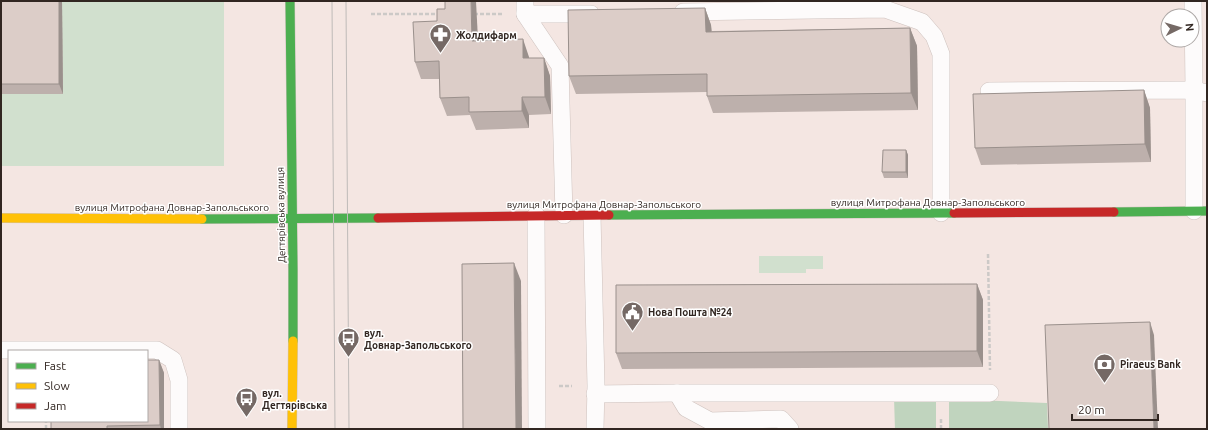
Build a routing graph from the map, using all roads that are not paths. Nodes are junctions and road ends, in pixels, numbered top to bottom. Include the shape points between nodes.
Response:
1 (290, 1) edge
2 (1193, 1) edge
3 (885, 5) edge
4 (525, 8) edge
5 (664, 12) edge
6 (609, 13) edge
7 (989, 91) dead end
8 (1201, 91) edge
9 (1200, 211) edge
10 (941, 213) junction
11 (536, 215) junction
12 (564, 215) junction
13 (592, 215) junction
14 (1, 218) edge
15 (292, 219) junction
16 (1, 350) edge
17 (595, 390) junction
18 (677, 393) junction
19 (990, 393) road end
20 (179, 429) edge
21 (292, 429) edge
22 (537, 429) edge
23 (595, 429) edge
24 (790, 429) edge

1 - 15 street, Дегтярівська вулиця
2 - 8 lane
3 - 5 lane
3 - 10 lane via 922,22 934,36 942,54
4 - 6 lane
4 - 12 lane via 560,66
7 - 8 lane
8 - 9 lane
9 - 10 street, вулиця Митрофана Довнар-Запольського
10 - 13 street, вулиця Митрофана Довнар-Запольського
11 - 12 street, вулиця Митрофана Довнар-Запольського
11 - 15 street, вулиця Митрофана Довнар-Запольського
11 - 22 lane
12 - 13 street, вулиця Митрофана Довнар-Запольського
13 - 17 lane
14 - 15 street, вулиця Митрофана Довнар-Запольського
15 - 21 street, Дегтярівська вулиця
16 - 20 lane via 157,350 173,360 179,380
17 - 18 lane
17 - 23 lane
18 - 19 lane
18 - 24 lane via 686,408 710,421 781,419

